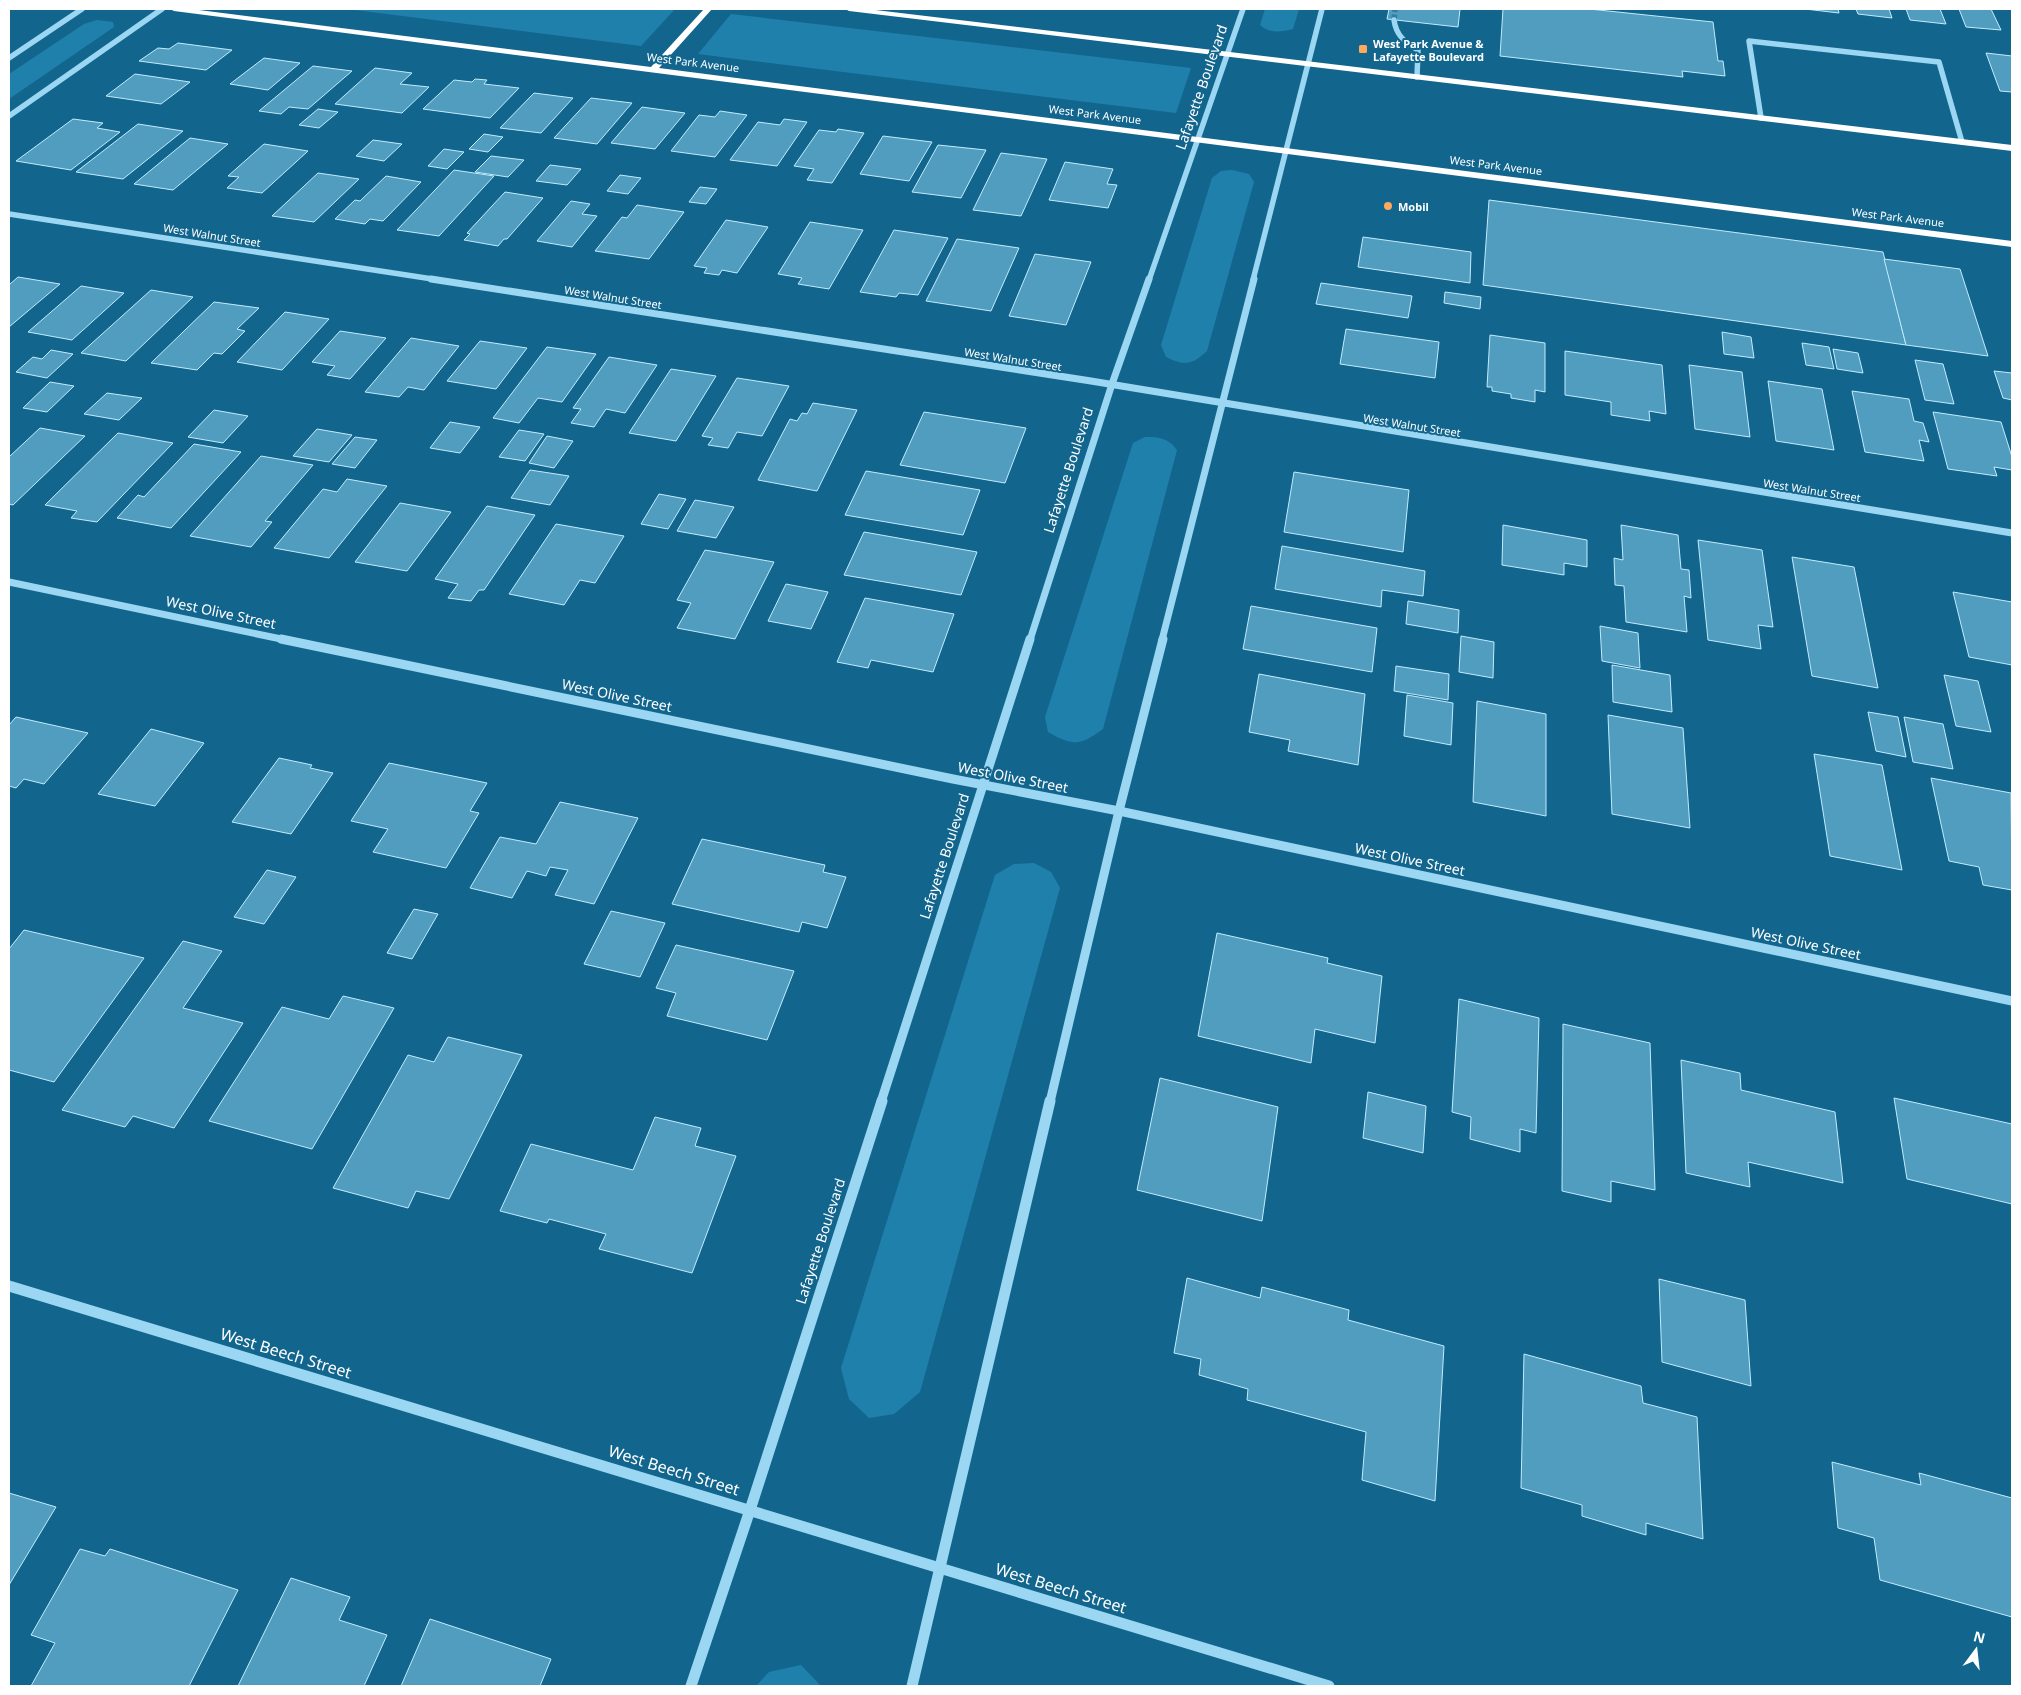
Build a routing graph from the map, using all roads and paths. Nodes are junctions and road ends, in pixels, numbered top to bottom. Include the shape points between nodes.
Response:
1 (82, 9) edge
2 (162, 9) edge
3 (174, 9) edge
4 (708, 9) edge
5 (849, 9) edge
6 (1243, 9) edge
7 (1322, 9) edge
8 (1394, 20) tunnel mouth
9 (1228, 54) junction
10 (9, 58) edge
11 (1308, 64) junction
12 (653, 70) junction
13 (1417, 77) junction
14 (9, 116) edge
15 (1761, 118) junction
16 (1200, 140) junction
17 (1962, 142) junction
18 (2012, 148) edge
19 (1286, 151) junction
20 (9, 214) edge
21 (2012, 244) edge
22 (1112, 384) junction
23 (1223, 404) junction
24 (2012, 533) edge
25 (9, 582) edge
26 (983, 784) junction
27 (1119, 811) junction
28 (2012, 1001) edge
29 (9, 1286) edge
30 (750, 1510) junction
31 (941, 1569) junction
32 (691, 1686) edge
33 (912, 1686) edge
34 (1329, 1686) edge

1 - 10 street
2 - 14 street
3 - 12 highway, West Park Avenue
4 - 12 highway
5 - 9 highway
6 - 9 street, Lafayette Boulevard
7 - 11 street
8 - 13 street via 1395,30 1407,44 1418,50
9 - 11 highway
9 - 16 street, Lafayette Boulevard
11 - 13 highway
11 - 19 street
12 - 16 highway, West Park Avenue
13 - 15 highway
15 - 17 highway
15 - 17 street via 1749,41 1939,62
16 - 19 highway, West Park Avenue
16 - 22 street, Lafayette Boulevard
17 - 18 highway
19 - 21 highway, West Park Avenue
19 - 23 street
20 - 22 street, West Walnut Street
22 - 23 street, West Walnut Street
22 - 26 street, Lafayette Boulevard
23 - 24 street, West Walnut Street
23 - 27 street
25 - 26 street, West Olive Street
26 - 27 street, West Olive Street
26 - 30 street, Lafayette Boulevard
27 - 28 street, West Olive Street
27 - 31 street
29 - 30 street, West Beech Street
30 - 31 street, West Beech Street
30 - 32 street, Lafayette Boulevard
31 - 33 street
31 - 34 street, West Beech Street

